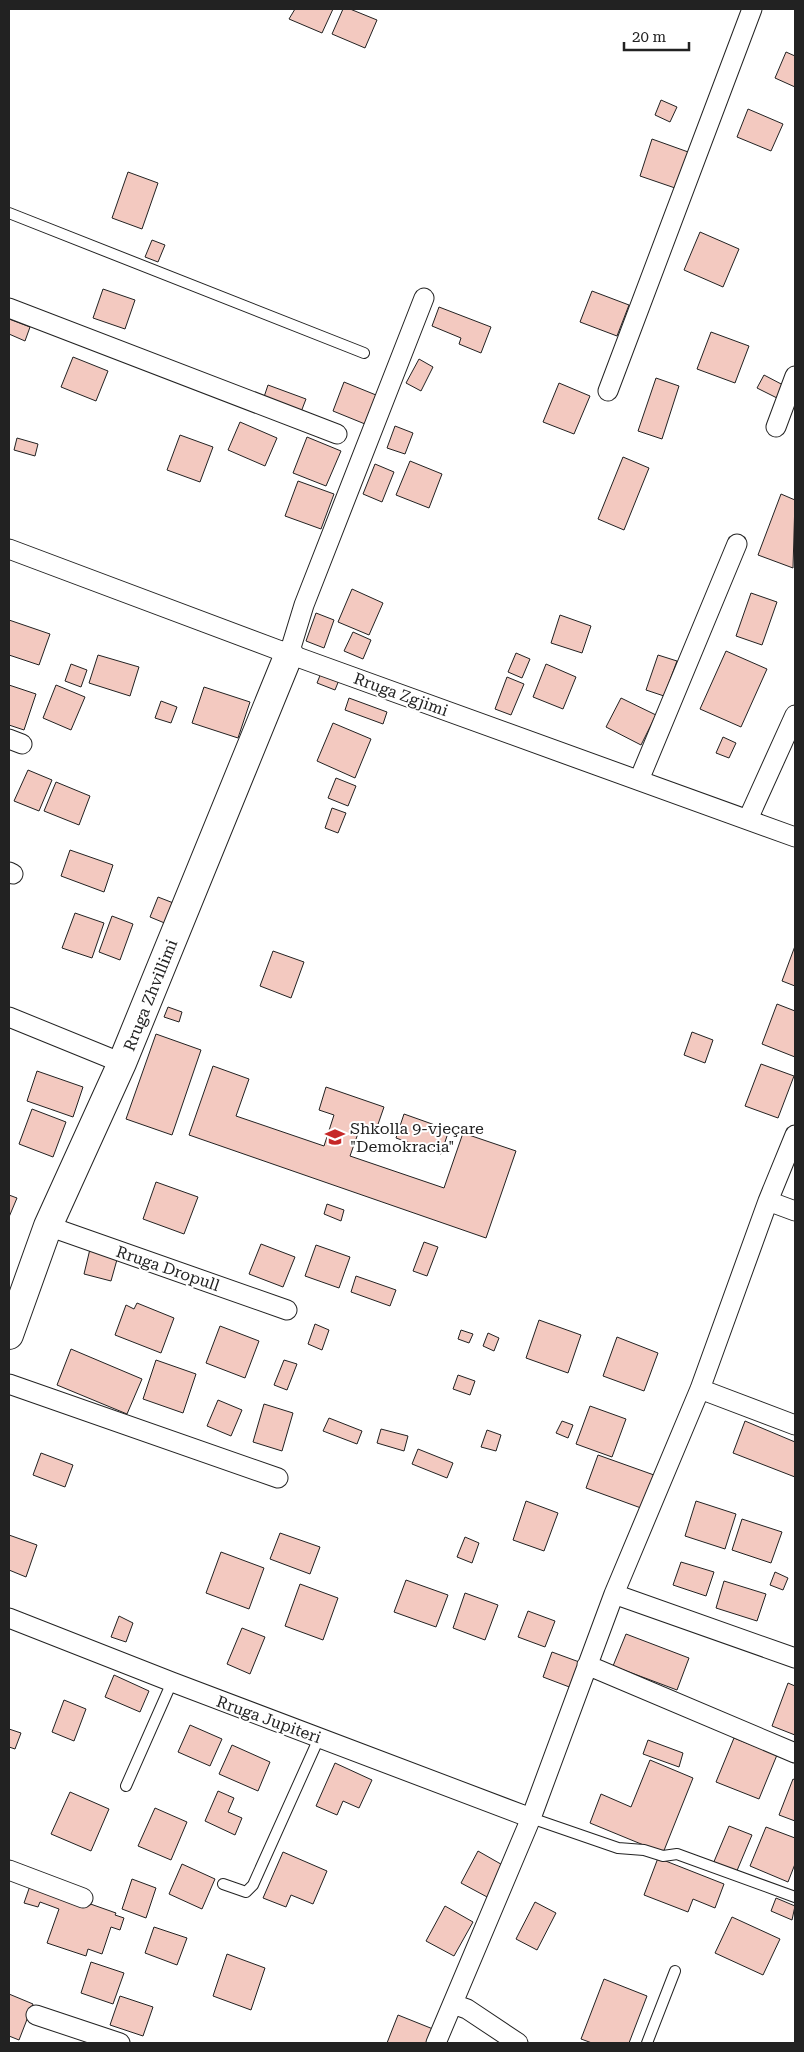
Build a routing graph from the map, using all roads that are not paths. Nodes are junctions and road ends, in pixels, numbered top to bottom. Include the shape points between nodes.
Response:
1 (752, 9) edge
2 (9, 213) edge
3 (424, 298) dead end
4 (9, 308) edge
5 (364, 353) dead end
6 (795, 376) edge
7 (608, 391) dead end
8 (776, 428) dead end
9 (338, 434) dead end
10 (737, 544) dead end
11 (9, 549) edge
12 (289, 654) junction
13 (795, 715) edge
14 (639, 780) junction
15 (748, 819) junction
16 (795, 837) edge
17 (9, 1017) edge
18 (122, 1063) junction
19 (794, 1140) edge
20 (768, 1201) junction
21 (795, 1211) edge
22 (48, 1226) junction
23 (287, 1310) dead end
24 (9, 1335) edge
25 (9, 1384) edge
26 (700, 1389) junction
27 (795, 1425) edge
28 (278, 1478) dead end
29 (614, 1594) junction
30 (9, 1618) edge
31 (795, 1658) edge
32 (588, 1665) junction
33 (172, 1682) junction
34 (319, 1738) junction
35 (795, 1753) edge
36 (126, 1786) dead end
37 (531, 1818) junction
38 (9, 1870) edge
39 (223, 1884) dead end
40 (795, 1897) edge
41 (83, 1898) dead end
42 (675, 1970) dead end
43 (453, 2004) junction
44 (36, 2016) dead end
45 (120, 2043) edge
46 (436, 2043) edge
47 (518, 2043) edge
48 (647, 2043) edge

1 - 7 street
2 - 5 lane
3 - 12 street via 304,605
4 - 9 street
6 - 8 street
10 - 14 street
11 - 12 street, Rruga Zgjimi
12 - 14 street, Rruga Zgjimi
12 - 18 street, Rruga Zhvillimi
13 - 15 street
14 - 15 street, Rruga Zgjimi
15 - 16 street, Rruga Zgjimi
17 - 18 street
18 - 22 street, Rruga Zhvillimi
19 - 20 street
20 - 21 street
20 - 26 street
22 - 23 street, Rruga Dropull
22 - 24 street, Rruga Zhvillimi
25 - 28 street
26 - 27 street
26 - 29 street
29 - 31 street
29 - 32 street
30 - 33 street, Rruga Jupiteri
32 - 35 street
32 - 37 street
33 - 34 street, Rruga Jupiteri
33 - 36 lane
34 - 37 street, Rruga Jupiteri
34 - 39 lane via 253,1886 246,1892
37 - 40 lane via 618,1848 644,1850 663,1856 678,1854
37 - 43 street
38 - 41 street
42 - 48 lane
43 - 46 street
43 - 47 street
44 - 45 street

